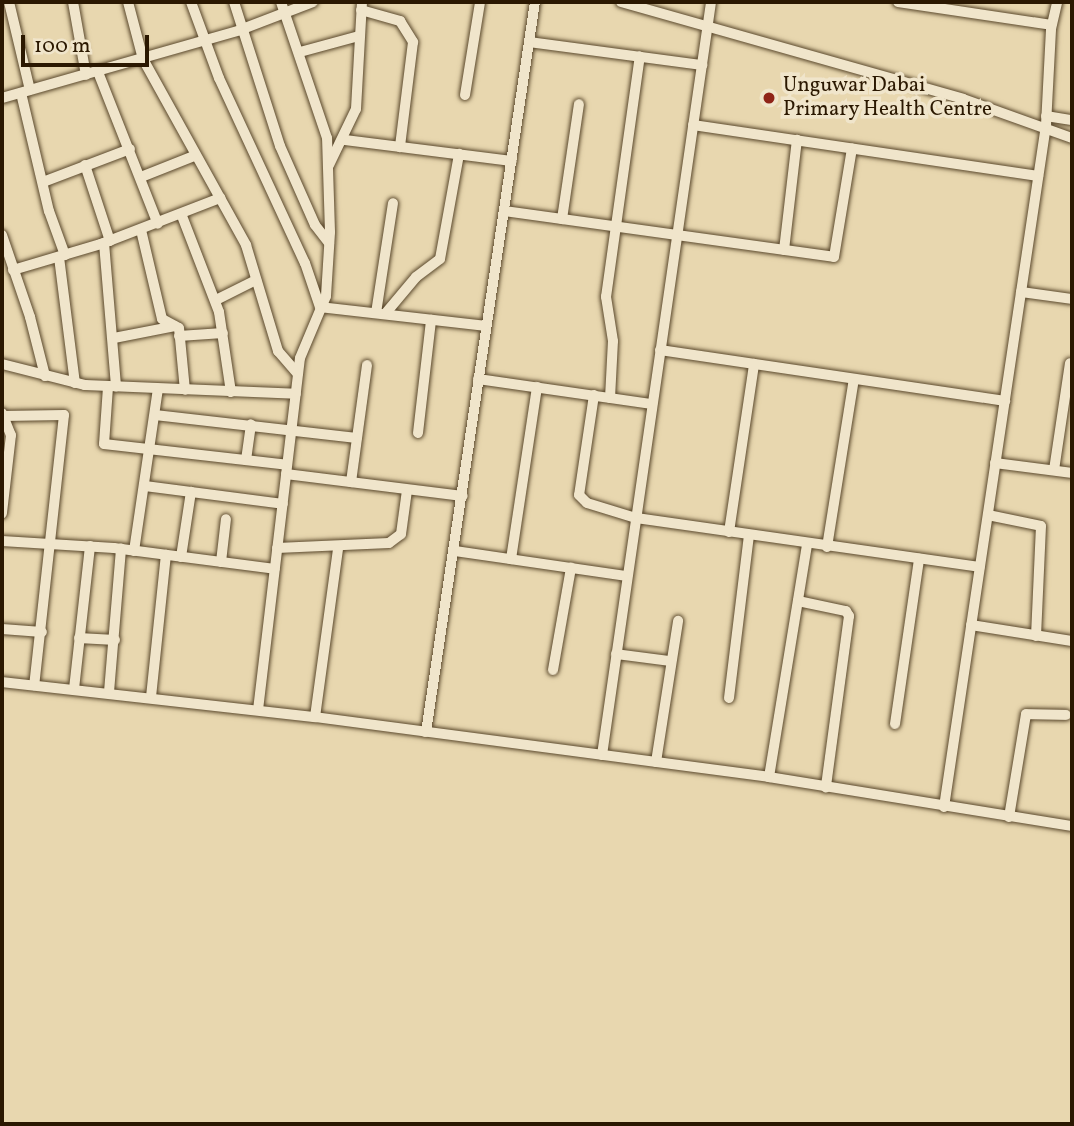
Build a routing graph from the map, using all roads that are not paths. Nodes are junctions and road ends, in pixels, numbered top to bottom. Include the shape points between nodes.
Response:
1 (9, 2) edge
2 (73, 2) edge
3 (128, 2) edge
4 (191, 2) edge
5 (234, 2) edge
6 (313, 2) edge
7 (481, 2) edge
8 (535, 2) edge
9 (621, 2) edge
10 (711, 2) edge
11 (898, 2) edge
12 (1057, 2) edge
13 (361, 6) edge
14 (282, 7) edge
15 (708, 25) junction
16 (1052, 25) junction
17 (240, 30) junction
18 (359, 36) junction
19 (203, 41) junction
20 (529, 42) junction
21 (300, 52) junction
22 (640, 56) junction
23 (143, 59) junction
24 (702, 65) junction
25 (98, 72) junction
26 (86, 75) junction
27 (25, 91) junction
28 (465, 95) dead end
29 (2, 98) edge
30 (579, 104) dead end
31 (1046, 120) junction
32 (1072, 120) edge
33 (693, 125) junction
34 (1072, 138) edge
35 (345, 140) junction
36 (797, 140) junction
37 (400, 147) junction
38 (852, 148) junction
39 (130, 149) junction
40 (459, 154) junction
41 (194, 156) junction
42 (512, 161) junction
43 (85, 164) junction
44 (329, 165) junction
45 (1038, 176) junction
46 (141, 177) junction
47 (43, 181) junction
48 (220, 198) junction
49 (393, 203) dead end
50 (504, 211) junction
51 (182, 216) junction
52 (562, 219) junction
53 (159, 224) junction
54 (614, 226) junction
55 (141, 230) junction
56 (677, 234) junction
57 (2, 235) edge
58 (107, 242) junction
59 (329, 243) junction
60 (784, 250) junction
61 (62, 256) junction
62 (13, 270) junction
63 (256, 280) junction
64 (1021, 292) junction
65 (1072, 299) edge
66 (216, 300) junction
67 (320, 307) junction
68 (381, 314) junction
69 (432, 320) junction
70 (486, 326) junction
71 (178, 330) junction
72 (223, 334) junction
73 (114, 338) junction
74 (660, 350) junction
75 (1070, 363) dead end
76 (2, 364) edge
77 (754, 364) junction
78 (367, 365) dead end
79 (298, 374) junction
80 (45, 376) junction
81 (478, 379) junction
82 (854, 379) junction
83 (75, 383) junction
84 (112, 387) junction
85 (537, 387) junction
86 (158, 388) junction
87 (186, 390) junction
88 (230, 392) junction
89 (296, 394) junction
90 (594, 395) junction
91 (610, 398) junction
92 (1005, 401) junction
93 (652, 404) junction
94 (3, 415) edge
95 (155, 415) junction
96 (251, 425) junction
97 (292, 428) junction
98 (418, 433) dead end
99 (357, 438) junction
100 (151, 448) junction
101 (246, 460) junction
102 (995, 463) junction
103 (287, 470) junction
104 (1054, 470) junction
105 (1072, 473) edge
106 (351, 482) junction
107 (3, 486) edge
108 (145, 486) junction
109 (407, 489) junction
110 (191, 492) junction
111 (463, 496) junction
112 (283, 504) junction
113 (2, 513) edge
114 (988, 515) junction
115 (636, 518) junction
116 (226, 519) dead end
117 (729, 532) junction
118 (749, 535) junction
119 (2, 541) edge
120 (49, 544) junction
121 (807, 544) junction
122 (90, 546) junction
123 (827, 547) junction
124 (277, 548) junction
125 (338, 548) junction
126 (121, 549) junction
127 (134, 551) junction
128 (455, 551) junction
129 (166, 555) junction
130 (181, 557) junction
131 (512, 559) junction
132 (919, 559) junction
133 (221, 562) junction
134 (980, 567) junction
135 (571, 568) junction
136 (275, 569) junction
137 (627, 576) junction
138 (797, 601) junction
139 (678, 621) dead end
140 (971, 625) junction
141 (2, 629) edge
142 (42, 632) junction
143 (1036, 636) junction
144 (79, 638) junction
145 (115, 640) junction
146 (1072, 641) edge
147 (616, 654) junction
148 (670, 661) junction
149 (553, 670) dead end
150 (2, 682) edge
151 (34, 685) junction
152 (74, 689) junction
153 (109, 692) junction
154 (151, 697) junction
155 (729, 698) dead end
156 (258, 710) junction
157 (1066, 715) dead end
158 (315, 717) junction
159 (895, 724) dead end
160 (426, 732) junction
161 (602, 755) junction
162 (656, 762) junction
163 (769, 777) junction
164 (826, 787) junction
165 (944, 807) junction
166 (1009, 817) junction
167 (1072, 827) edge

1 - 27 street
2 - 26 street
3 - 23 street
4 - 19 street
5 - 17 street
6 - 14 street
7 - 28 street
8 - 20 street
9 - 15 street
10 - 15 street
11 - 16 street
12 - 16 street
13 - 18 street
13 - 37 street via 400,21 413,42
14 - 17 street
14 - 21 street
15 - 24 street
15 - 31 street
16 - 31 street
17 - 19 street
17 - 59 street via 292,174 315,225
18 - 21 street
18 - 35 street via 356,109
19 - 23 street
19 - 67 street via 272,200 305,263
20 - 22 street
20 - 42 street
21 - 44 street via 327,138
22 - 24 street
22 - 54 street
23 - 25 street
23 - 41 street
24 - 33 street
25 - 26 street
25 - 39 street
26 - 27 street
27 - 29 street
27 - 47 street
30 - 52 street
31 - 32 street
31 - 34 street
31 - 45 street
33 - 36 street
33 - 56 street
35 - 37 street
35 - 44 street
36 - 38 street
36 - 60 street
37 - 40 street
38 - 45 street
38 - 60 street via 837,255
39 - 43 street
39 - 46 street
40 - 42 street
40 - 68 street via 440,259
41 - 46 street
41 - 48 street
42 - 50 street
43 - 47 street
43 - 58 street
44 - 59 street
45 - 64 street
46 - 53 street
47 - 61 street
48 - 51 street
48 - 63 street via 246,245
49 - 68 street
50 - 52 street
50 - 70 street
51 - 53 street
51 - 66 street
52 - 54 street
53 - 55 street
54 - 56 street
54 - 91 street via 606,308 614,341
55 - 58 street
55 - 71 street via 162,319
56 - 60 street
56 - 74 street
57 - 62 street
58 - 61 street
58 - 73 street
59 - 67 street via 328,282
61 - 62 street
61 - 83 street
62 - 80 street
63 - 66 street
63 - 79 street via 278,351
64 - 65 street
64 - 92 street
66 - 72 street
67 - 68 street
67 - 79 street
68 - 69 street
69 - 70 street
69 - 98 street
70 - 81 street
71 - 72 street
71 - 73 street
71 - 87 street
72 - 88 street
73 - 84 street
74 - 77 street
74 - 93 street
75 - 104 street
76 - 80 street
77 - 82 street
77 - 117 street
78 - 99 street
79 - 89 street
80 - 83 street
81 - 85 street
81 - 111 street
82 - 92 street
82 - 123 street
83 - 84 street
84 - 86 street
84 - 100 street via 104,444
85 - 90 street
85 - 131 street
86 - 87 street
86 - 95 street
87 - 88 street
88 - 89 street
89 - 97 street
90 - 91 street
90 - 115 street via 579,495 587,503
91 - 93 street
92 - 102 street
93 - 115 street
94 - 107 street via 11,435
94 - 120 street via 64,413
95 - 96 street
95 - 100 street
96 - 97 street
96 - 101 street
97 - 99 street
97 - 103 street
99 - 106 street
100 - 101 street
100 - 108 street
101 - 103 street
102 - 104 street
102 - 114 street
103 - 106 street
103 - 112 street
104 - 105 street
106 - 109 street
107 - 113 street
108 - 110 street
108 - 127 street
109 - 111 street
109 - 125 street via 396,539
110 - 112 street
110 - 130 street
111 - 128 street
112 - 124 street
114 - 134 street
114 - 143 street via 1041,526
115 - 117 street
115 - 137 street
116 - 133 street
117 - 118 street
118 - 121 street
118 - 155 street
119 - 120 street
120 - 122 street
120 - 142 street
121 - 123 street
121 - 138 street
122 - 126 street
122 - 144 street
123 - 132 street
124 - 125 street
124 - 136 street
125 - 158 street
126 - 127 street
126 - 145 street
127 - 129 street
128 - 131 street
128 - 160 street
129 - 130 street
129 - 154 street
130 - 133 street
131 - 135 street
132 - 134 street
132 - 159 street
133 - 136 street
134 - 140 street
135 - 137 street
135 - 149 street
136 - 156 street
137 - 147 street
138 - 163 street
138 - 164 street via 846,611 849,616
139 - 148 street
140 - 143 street
140 - 165 street
141 - 142 street
142 - 151 street
143 - 146 street
144 - 145 street
144 - 152 street
145 - 153 street
147 - 148 street
147 - 161 street
148 - 162 street
150 - 151 street
151 - 152 street
152 - 153 street
153 - 154 street
154 - 156 street
156 - 158 street
157 - 166 street via 1026,713
158 - 160 street
160 - 161 street
161 - 162 street
162 - 163 street
163 - 164 street
164 - 165 street
165 - 166 street
166 - 167 street

